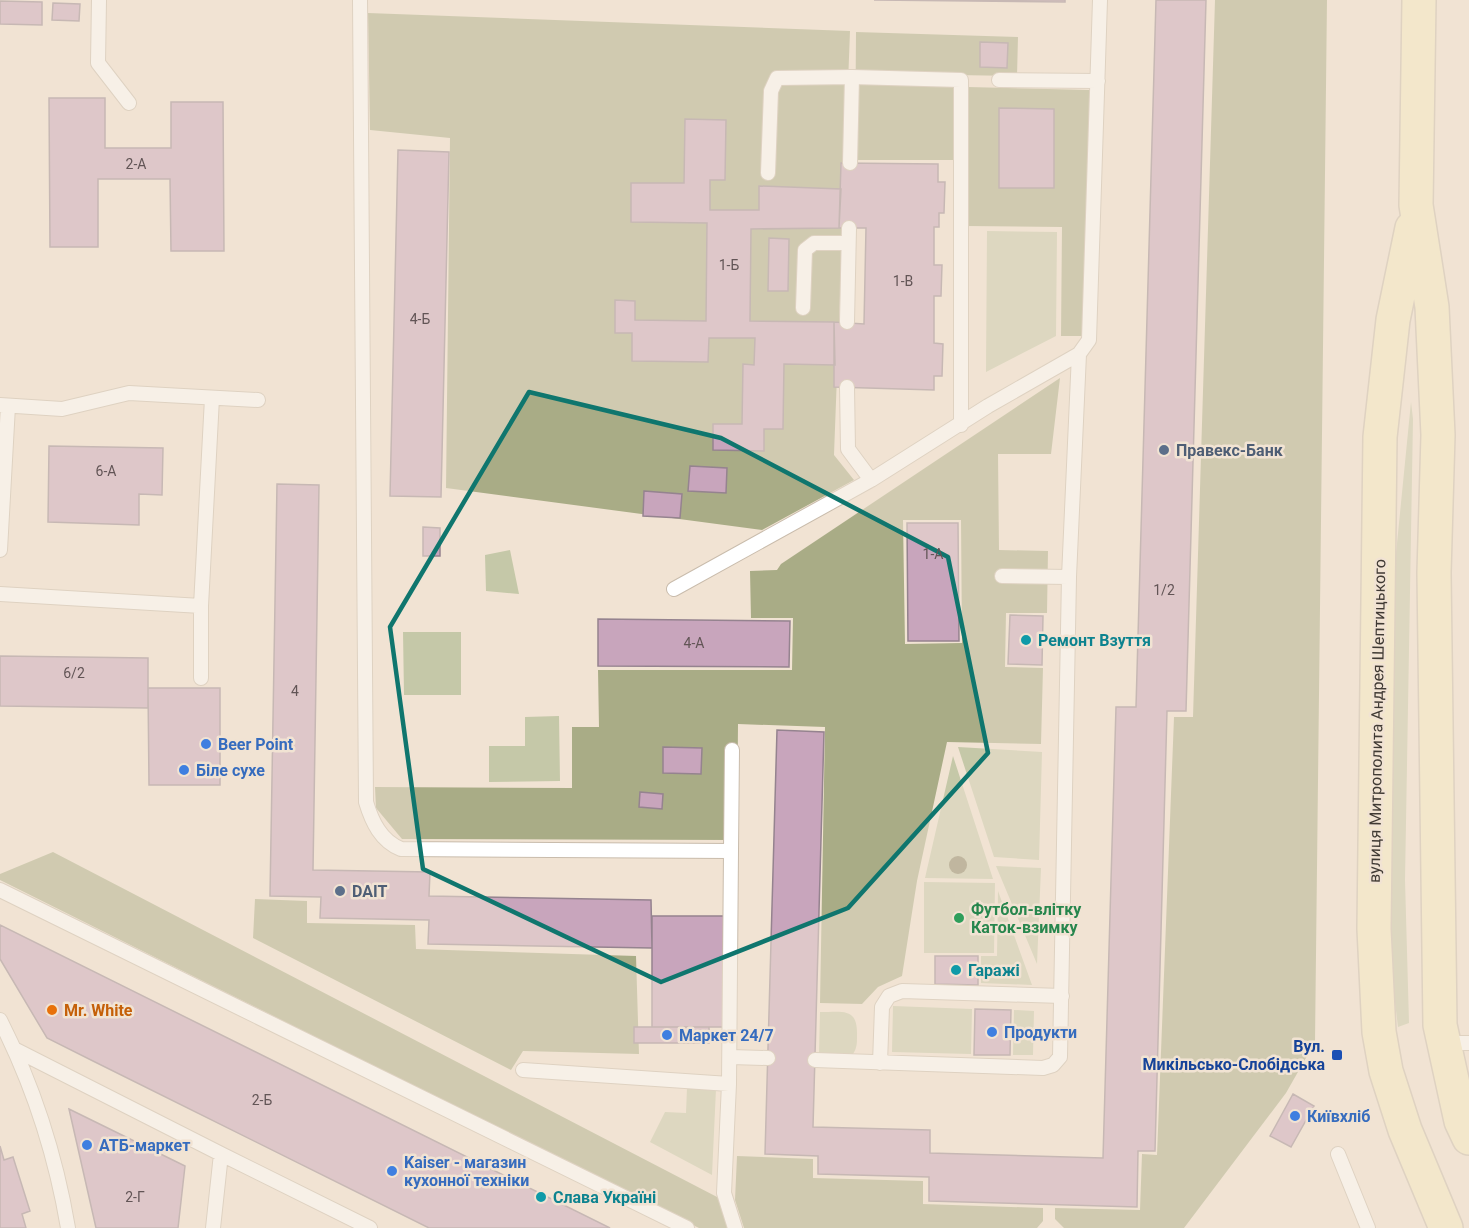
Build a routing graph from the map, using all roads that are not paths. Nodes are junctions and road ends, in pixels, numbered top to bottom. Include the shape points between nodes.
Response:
1 (99, 0) edge
2 (360, 0) edge
3 (1100, 0) edge
4 (1419, 0) edge
5 (852, 77) junction
6 (999, 80) dead end
7 (1098, 81) junction
8 (129, 103) dead end
9 (850, 163) dead end
10 (768, 173) dead end
11 (1416, 205) junction
12 (849, 228) dead end
13 (848, 243) junction
14 (803, 308) dead end
15 (847, 322) dead end
16 (1079, 354) junction
17 (847, 387) dead end
18 (212, 398) junction
19 (258, 400) dead end
20 (4, 406) edge
21 (960, 425) junction
22 (871, 480) junction
23 (0, 550) edge
24 (1002, 576) dead end
25 (1069, 577) junction
26 (674, 589) dead end
27 (0, 594) edge
28 (201, 606) junction
29 (201, 678) dead end
30 (732, 750) dead end
31 (731, 851) junction
32 (0, 890) edge
33 (1062, 996) junction
34 (0, 1020) edge
35 (1456, 1043) edge
36 (14, 1049) junction
37 (730, 1057) junction
38 (768, 1058) dead end
39 (815, 1060) dead end
40 (880, 1063) junction
41 (523, 1070) dead end
42 (729, 1084) junction
43 (1469, 1138) edge
44 (221, 1154) junction
45 (1338, 1154) dead end
46 (68, 1228) edge
47 (213, 1228) edge
48 (370, 1228) edge
49 (687, 1228) edge
50 (735, 1228) edge
51 (1368, 1228) edge
52 (1446, 1228) edge

1 - 8 lane via 98,63
2 - 31 lane via 366,802 371,820 388,844 401,849
3 - 7 lane
4 - 11 main road, вулиця Митрополита Андрея Шептицького
5 - 9 lane
5 - 10 lane via 777,78 771,91
5 - 21 lane via 961,80
6 - 7 lane
7 - 16 lane via 1089,340
11 - 35 main road, вулиця Митрополита Андрея Шептицького via 1432,307 1438,435 1434,573 1440,1025
11 - 52 main road, вулиця Митрополита Андрея Шептицького via 1393,320 1380,437 1374,929 1379,1032 1386,1071 1405,1130
12 - 13 lane
13 - 14 lane via 813,243 805,250
13 - 15 lane
16 - 21 lane
16 - 25 lane
17 - 22 lane via 848,448
18 - 19 lane
18 - 20 lane via 129,393 62,409
18 - 28 lane
20 - 23 lane
21 - 22 lane
22 - 26 lane
24 - 25 lane
25 - 33 lane
27 - 28 lane
28 - 29 lane
30 - 31 lane
31 - 37 lane
32 - 49 lane
33 - 40 lane via 902,991 889,996 882,1006
33 - 40 lane via 1059,1056 1053,1065 1043,1068
34 - 36 lane
35 - 43 main road, вулиця Митрополита Андрея Шептицького via 1461,1121
36 - 44 lane
36 - 46 lane via 27,1078 61,1190
37 - 38 lane
37 - 42 lane
39 - 40 lane
41 - 42 lane
42 - 50 lane via 724,1193
44 - 47 lane
44 - 48 lane
45 - 51 lane

